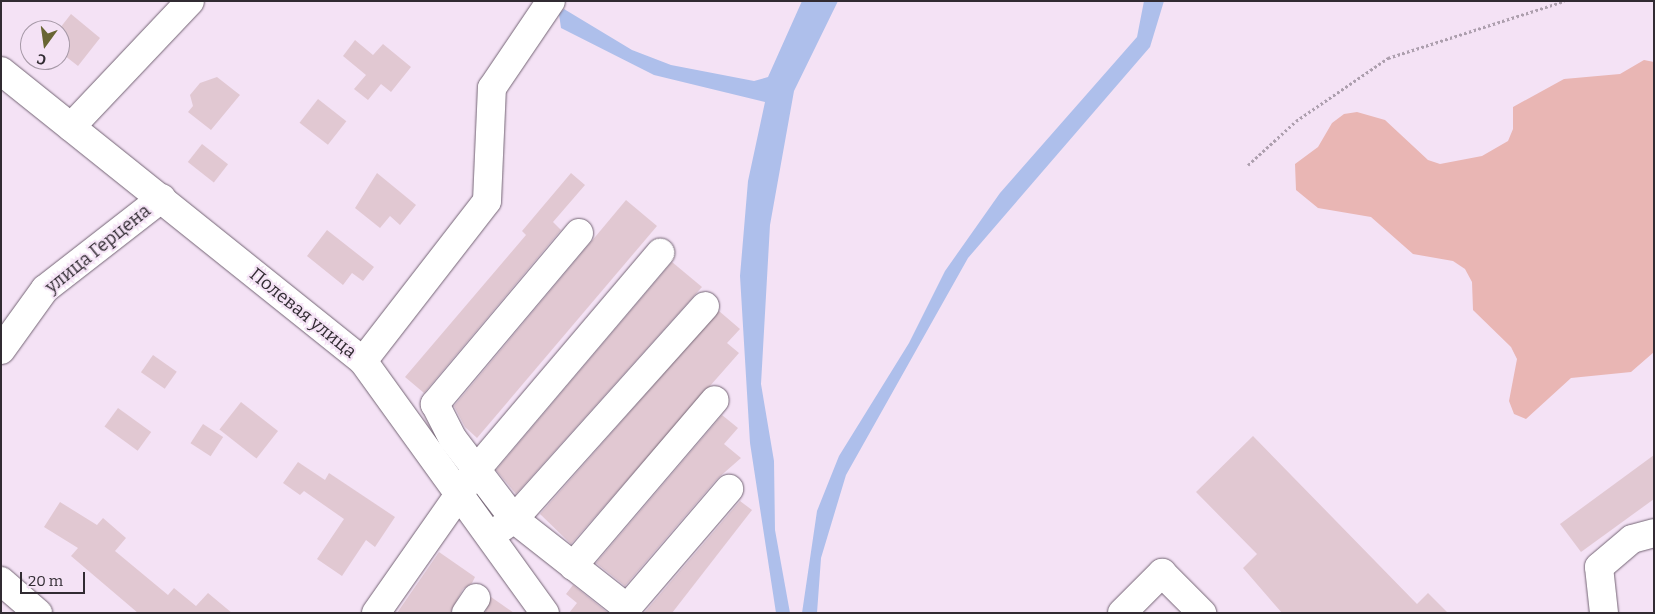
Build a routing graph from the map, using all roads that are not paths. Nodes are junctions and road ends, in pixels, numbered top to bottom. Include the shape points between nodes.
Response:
1 (190, 1) edge
2 (552, 1) edge
3 (1, 71) edge
4 (71, 127) junction
5 (162, 198) junction
6 (579, 233) dead end
7 (660, 253) dead end
8 (705, 306) dead end
9 (1, 350) edge
10 (364, 362) junction
11 (715, 400) dead end
12 (476, 470) junction
13 (729, 489) dead end
14 (458, 496) junction
15 (514, 519) junction
16 (1654, 532) edge
17 (487, 538) junction
18 (573, 566) junction
19 (1, 581) edge
20 (38, 613) edge
21 (376, 613) edge
22 (545, 613) edge
23 (1122, 613) edge
24 (1202, 613) edge
25 (1604, 613) edge

1 - 4 street
2 - 10 street via 492,88 487,201
3 - 4 street, Полевая улица
4 - 5 street, Полевая улица
5 - 9 street, улица Герцена via 44,289
5 - 10 street, Полевая улица
6 - 12 street via 435,404 453,439
7 - 12 street
8 - 15 street
10 - 14 street, Полевая улица
11 - 18 street
12 - 14 street
12 - 15 street
13 - 18 street via 627,608
14 - 17 street, Полевая улица
14 - 21 street
15 - 17 street
15 - 18 street
16 - 25 street via 1632,539 1599,567
17 - 22 street, Полевая улица
19 - 20 street
23 - 24 street via 1162,573

